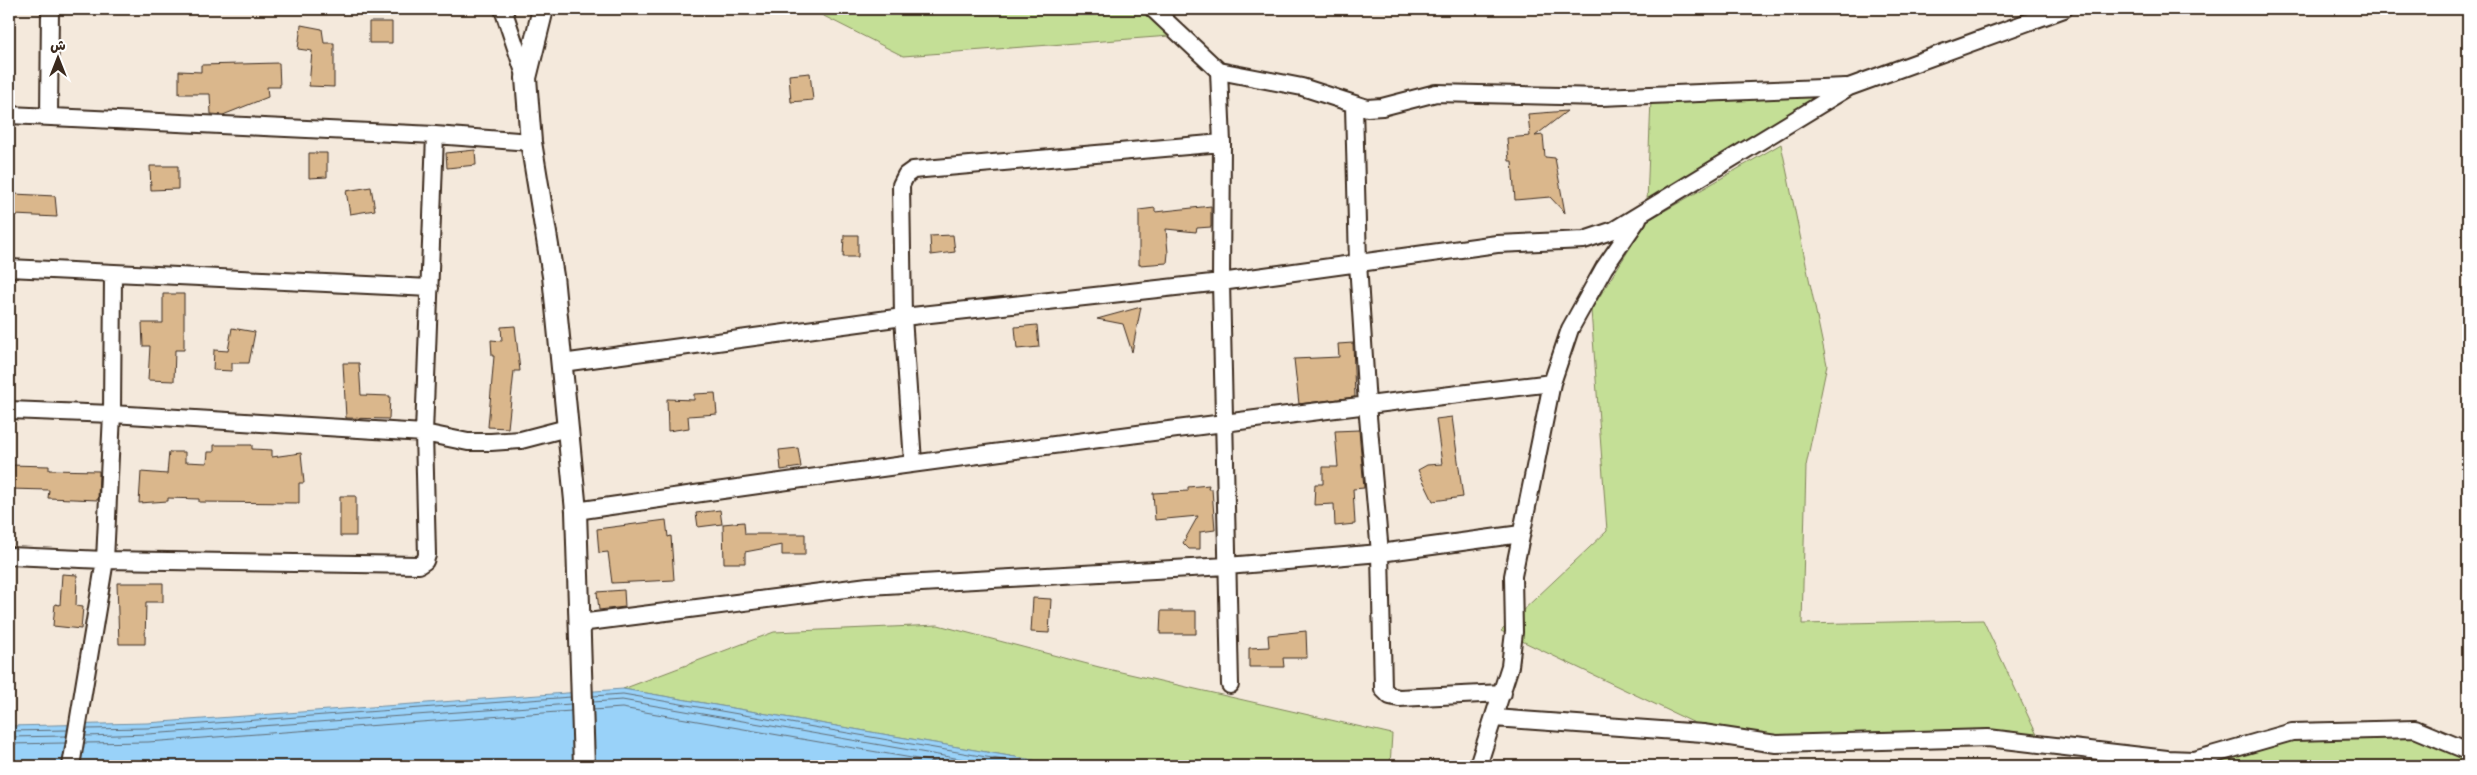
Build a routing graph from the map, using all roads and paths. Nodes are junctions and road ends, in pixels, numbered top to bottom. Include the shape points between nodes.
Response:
1 (50, 9) edge
2 (503, 9) edge
3 (543, 9) edge
4 (1153, 9) edge
5 (2064, 9) edge
6 (1220, 71) junction
7 (526, 78) junction
8 (1849, 86) junction
9 (1354, 106) junction
10 (9, 115) edge
11 (49, 117) junction
12 (435, 135) junction
13 (531, 142) junction
14 (1222, 143) junction
15 (1642, 213) junction
16 (1358, 263) junction
17 (9, 268) edge
18 (113, 273) junction
19 (1221, 282) junction
20 (430, 288) junction
21 (903, 317) junction
22 (562, 363) junction
23 (1552, 383) junction
24 (1367, 405) junction
25 (9, 410) edge
26 (112, 414) junction
27 (1224, 422) junction
28 (567, 428) junction
29 (424, 433) junction
30 (914, 462) junction
31 (576, 511) junction
32 (1521, 534) junction
33 (1380, 553) junction
34 (9, 556) edge
35 (105, 560) junction
36 (1227, 566) junction
37 (580, 623) junction
38 (1230, 685) dead end
39 (1503, 693) junction
40 (1494, 718) junction
41 (2468, 751) edge
42 (71, 766) edge
43 (584, 766) edge
44 (1478, 766) edge

1 - 11 street
2 - 7 street
3 - 7 street
4 - 6 street
5 - 8 street
6 - 9 street via 1302,87
6 - 14 street
7 - 13 street
8 - 9 street via 1602,97 1436,93 1382,107
8 - 15 street
9 - 16 street
10 - 11 street
11 - 12 street
12 - 13 street
12 - 20 street
13 - 22 street via 553,276
14 - 19 street
14 - 21 street via 914,170 906,175 901,186
15 - 16 street via 1614,230 1584,240 1497,244
15 - 23 street via 1604,268 1570,329
16 - 19 street
16 - 24 street
17 - 18 street
18 - 20 street
18 - 26 street
19 - 21 street
19 - 27 street
20 - 29 street
21 - 22 street
21 - 30 street
22 - 28 street
23 - 24 street
23 - 32 street
24 - 27 street
24 - 33 street
25 - 26 street
26 - 29 street
26 - 35 street
27 - 30 street
27 - 36 street
28 - 29 street via 521,440 490,442 468,442
28 - 31 street
29 - 35 street via 427,555 419,565
30 - 31 street
31 - 37 street
32 - 33 street
32 - 39 street via 1513,576 1514,632
33 - 36 street
33 - 39 street via 1383,689 1390,696
34 - 35 street
35 - 42 street
36 - 37 street via 868,586
36 - 38 street
37 - 43 street
39 - 40 street
40 - 41 street via 1684,732 1776,744 1988,738 2185,760 2292,732 2415,728
40 - 44 street

